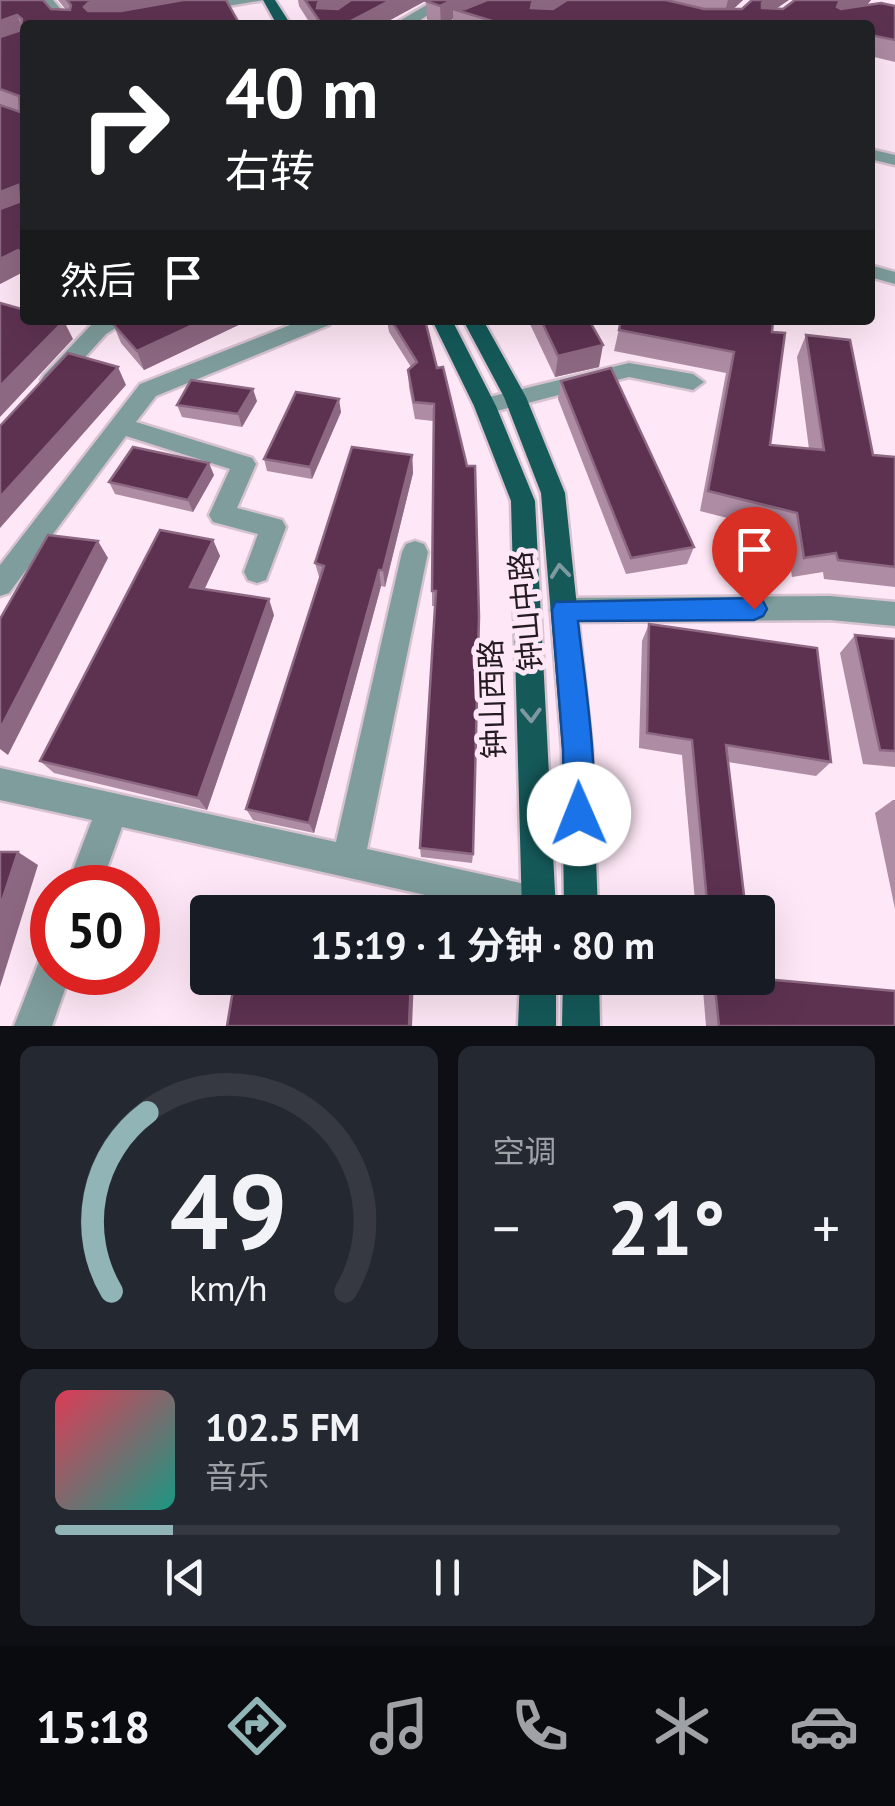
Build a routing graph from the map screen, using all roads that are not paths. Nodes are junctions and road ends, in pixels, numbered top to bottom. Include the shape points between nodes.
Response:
1 (46, 0) edge
2 (257, 0) edge
3 (444, 0) edge
4 (188, 9) edge
5 (63, 20) edge
6 (408, 20) edge
7 (106, 325) edge
8 (310, 325) edge
9 (444, 325) edge
10 (476, 325) edge
11 (694, 382) dead end
12 (37, 396) edge
13 (515, 398) junction
14 (485, 406) junction
15 (120, 426) junction
16 (414, 552) dead end
17 (256, 572) dead end
18 (1, 583) edge
19 (564, 610) junction
20 (895, 614) edge
21 (0, 784) edge
22 (112, 809) junction
23 (348, 862) junction
24 (92, 865) edge
25 (485, 895) edge
26 (538, 895) edge
27 (581, 895) edge
28 (44, 995) edge
29 (538, 995) edge
30 (581, 995) edge
31 (33, 1026) edge
32 (537, 1026) edge
33 (581, 1026) edge

1 - 5 street
2 - 4 street
3 - 6 street
7 - 12 street
8 - 15 street via 148,390
9 - 14 main road, 钟山西路
10 - 13 main road, 钟山中路
11 - 13 street via 628,370
13 - 14 street
19 -> 13 main road, 钟山中路 via 553,493
14 -> 26 main road, 钟山西路 via 523,502
15 - 17 street via 244,464 222,515 274,526
15 - 18 street
16 - 23 street
19 - 20 street via 830,608
19 - 27 main road, 钟山中路
21 - 22 street
22 - 23 street
22 - 24 street
23 - 25 street
28 - 31 street
29 - 32 main road
30 - 33 main road

